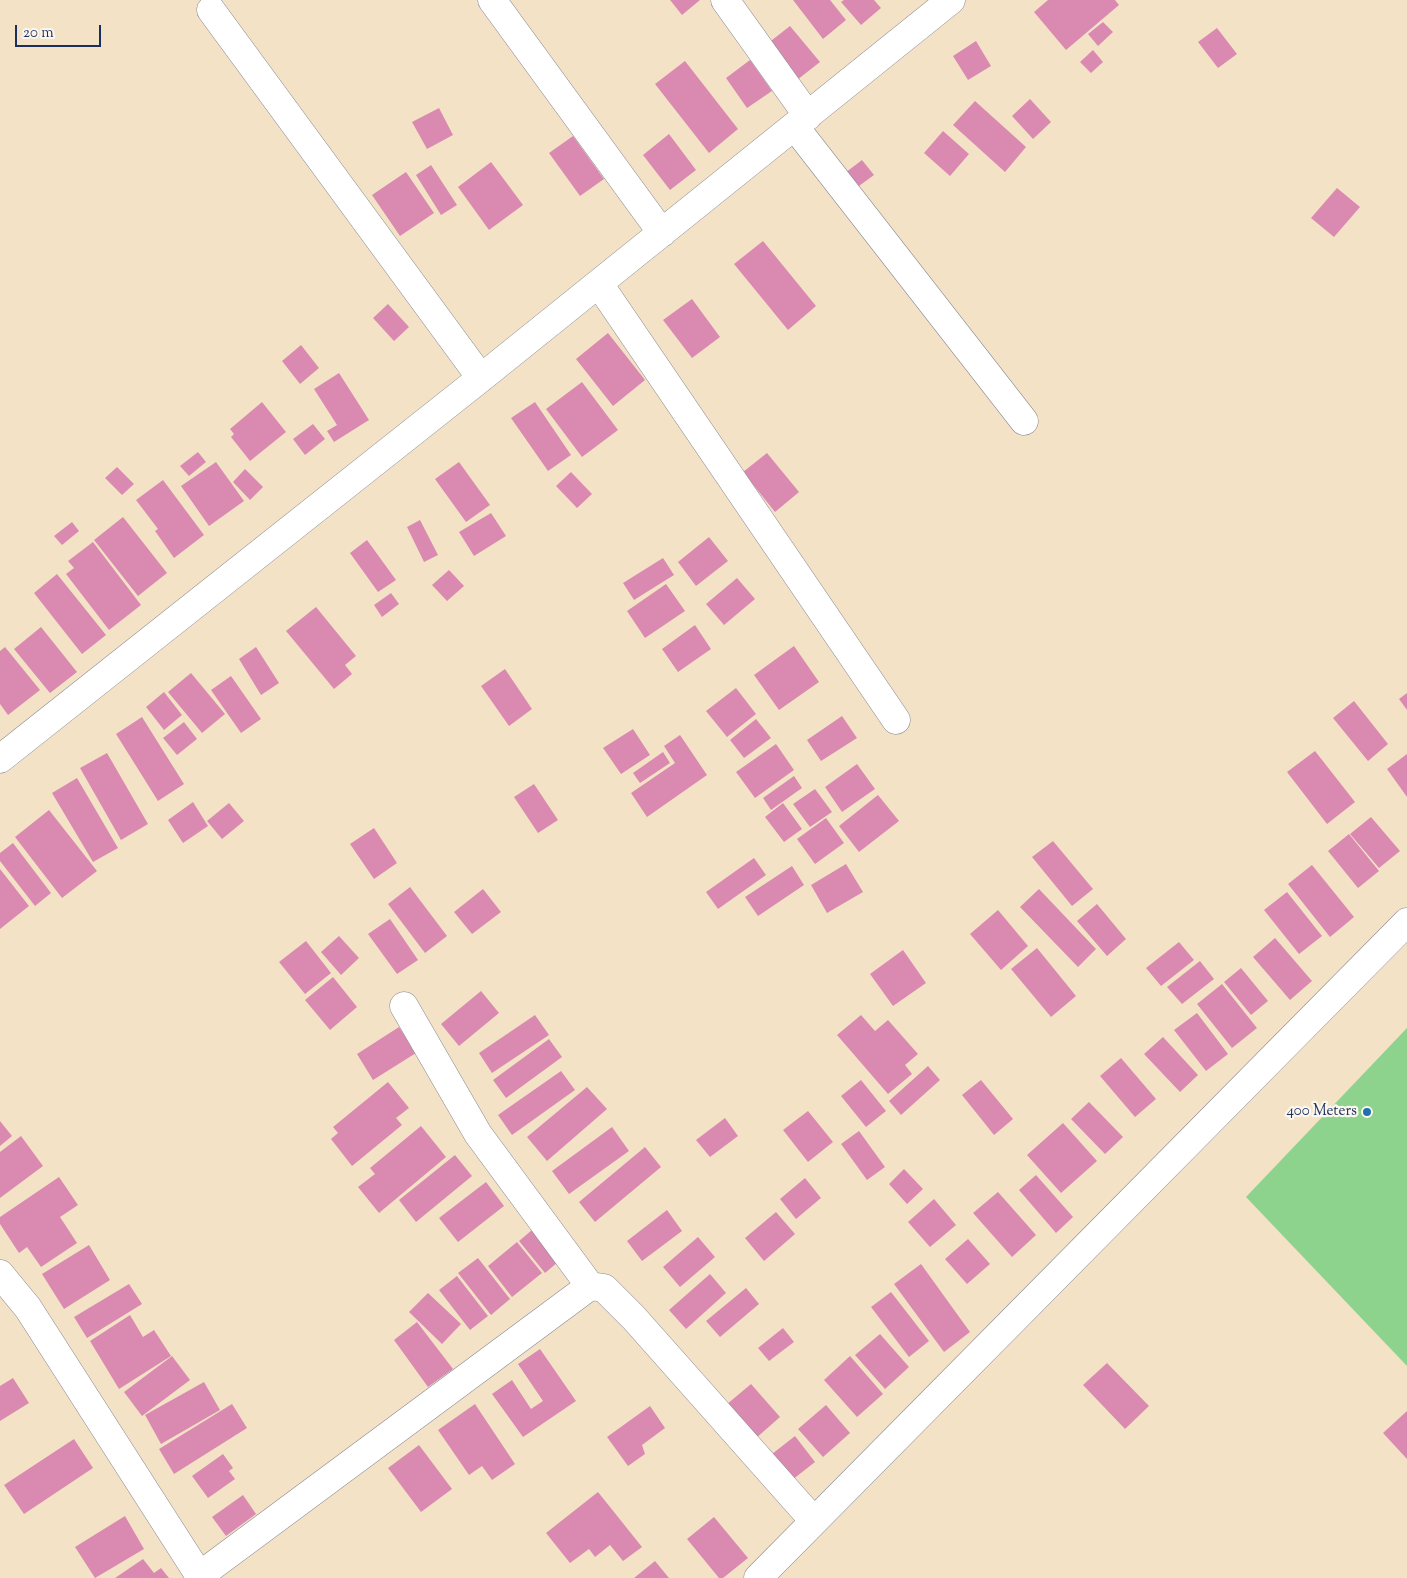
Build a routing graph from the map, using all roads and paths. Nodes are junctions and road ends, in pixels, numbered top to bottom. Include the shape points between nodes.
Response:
1 (492, 0) edge
2 (725, 0) edge
3 (951, 0) edge
4 (211, 10) dead end
5 (802, 122) junction
6 (662, 234) junction
7 (598, 284) junction
8 (481, 378) junction
9 (1024, 421) dead end
10 (896, 720) dead end
11 (0, 759) edge
12 (1407, 922) edge
13 (404, 1006) dead end
14 (0, 1274) edge
15 (590, 1286) junction
16 (814, 1522) junction
17 (200, 1577) edge
18 (758, 1578) edge

1 - 6 street
2 - 5 street
3 - 5 street
4 - 8 street
5 - 6 street
5 - 9 street
6 - 7 street
7 - 8 street
7 - 10 street
8 - 11 street
12 - 16 street
13 - 15 street via 478,1134
14 - 17 street via 28,1308
15 - 16 street via 604,1288 634,1318
15 - 17 street
16 - 18 street

